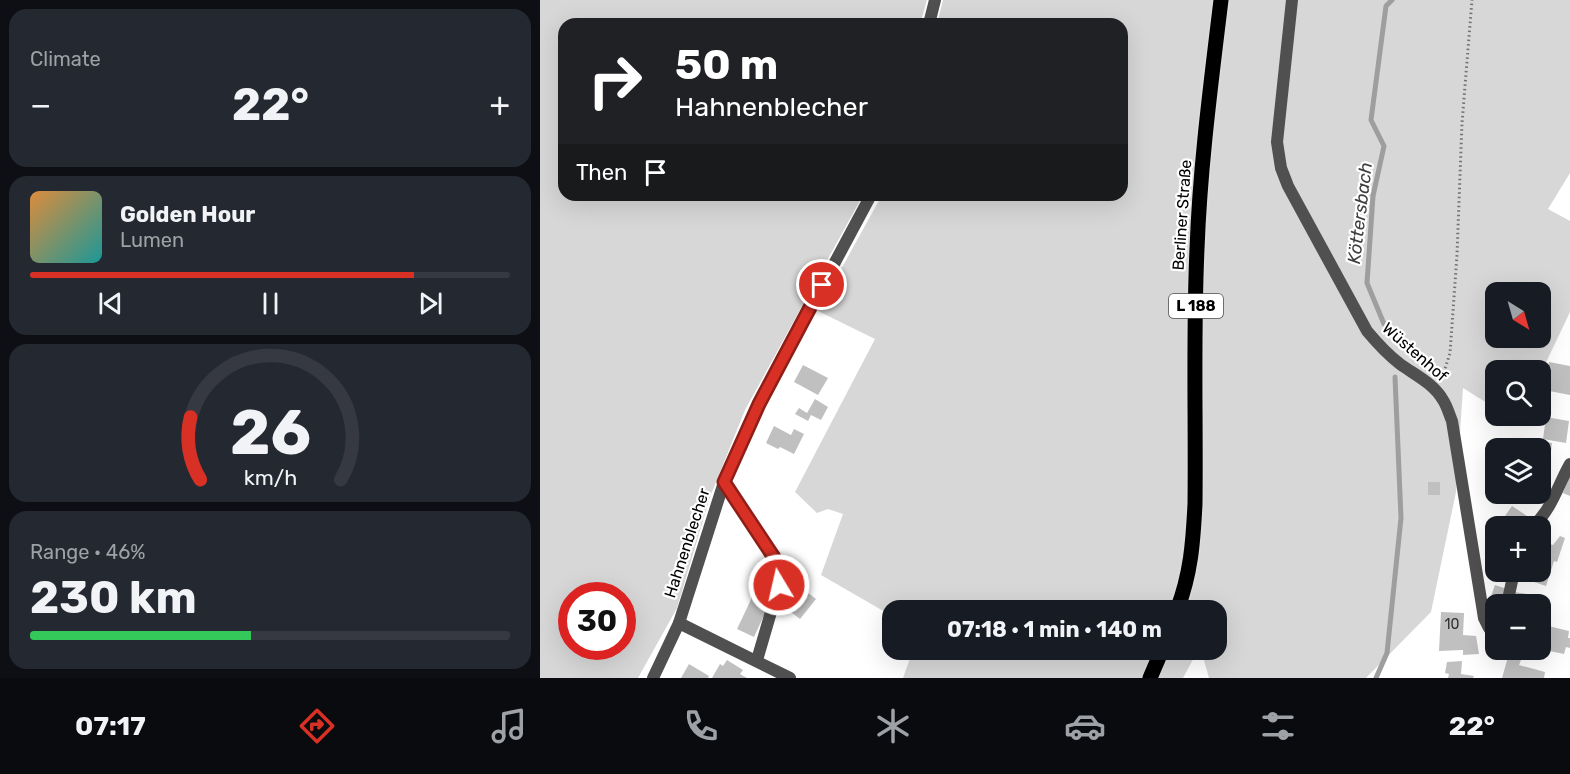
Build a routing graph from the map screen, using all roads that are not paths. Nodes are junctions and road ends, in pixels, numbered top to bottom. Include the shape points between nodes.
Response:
1 (935, 0) edge
2 (1221, 0) edge
3 (1292, 0) edge
4 (930, 18) edge
5 (868, 201) edge
6 (1570, 464) edge
7 (724, 482) junction
8 (1542, 516) edge
9 (1181, 600) edge
10 (1485, 620) edge
11 (679, 623) junction
12 (756, 660) junction
13 (1157, 660) edge
14 (653, 678) edge
15 (790, 678) edge
16 (1149, 678) edge

1 - 4 street
2 - 9 main road, Berliner Straße / L 188 via 1197,248 1193,541
3 - 10 street, Wüstenhof via 1277,142 1281,168 1367,331 1380,347 1443,400 1452,421
5 - 7 street, Hahnenblecher via 759,404
6 - 8 street
7 - 11 street, Hahnenblecher
7 - 12 street via 783,571
11 - 12 street
11 - 14 street, Hahnenblecher
12 - 15 street
13 - 16 main road

